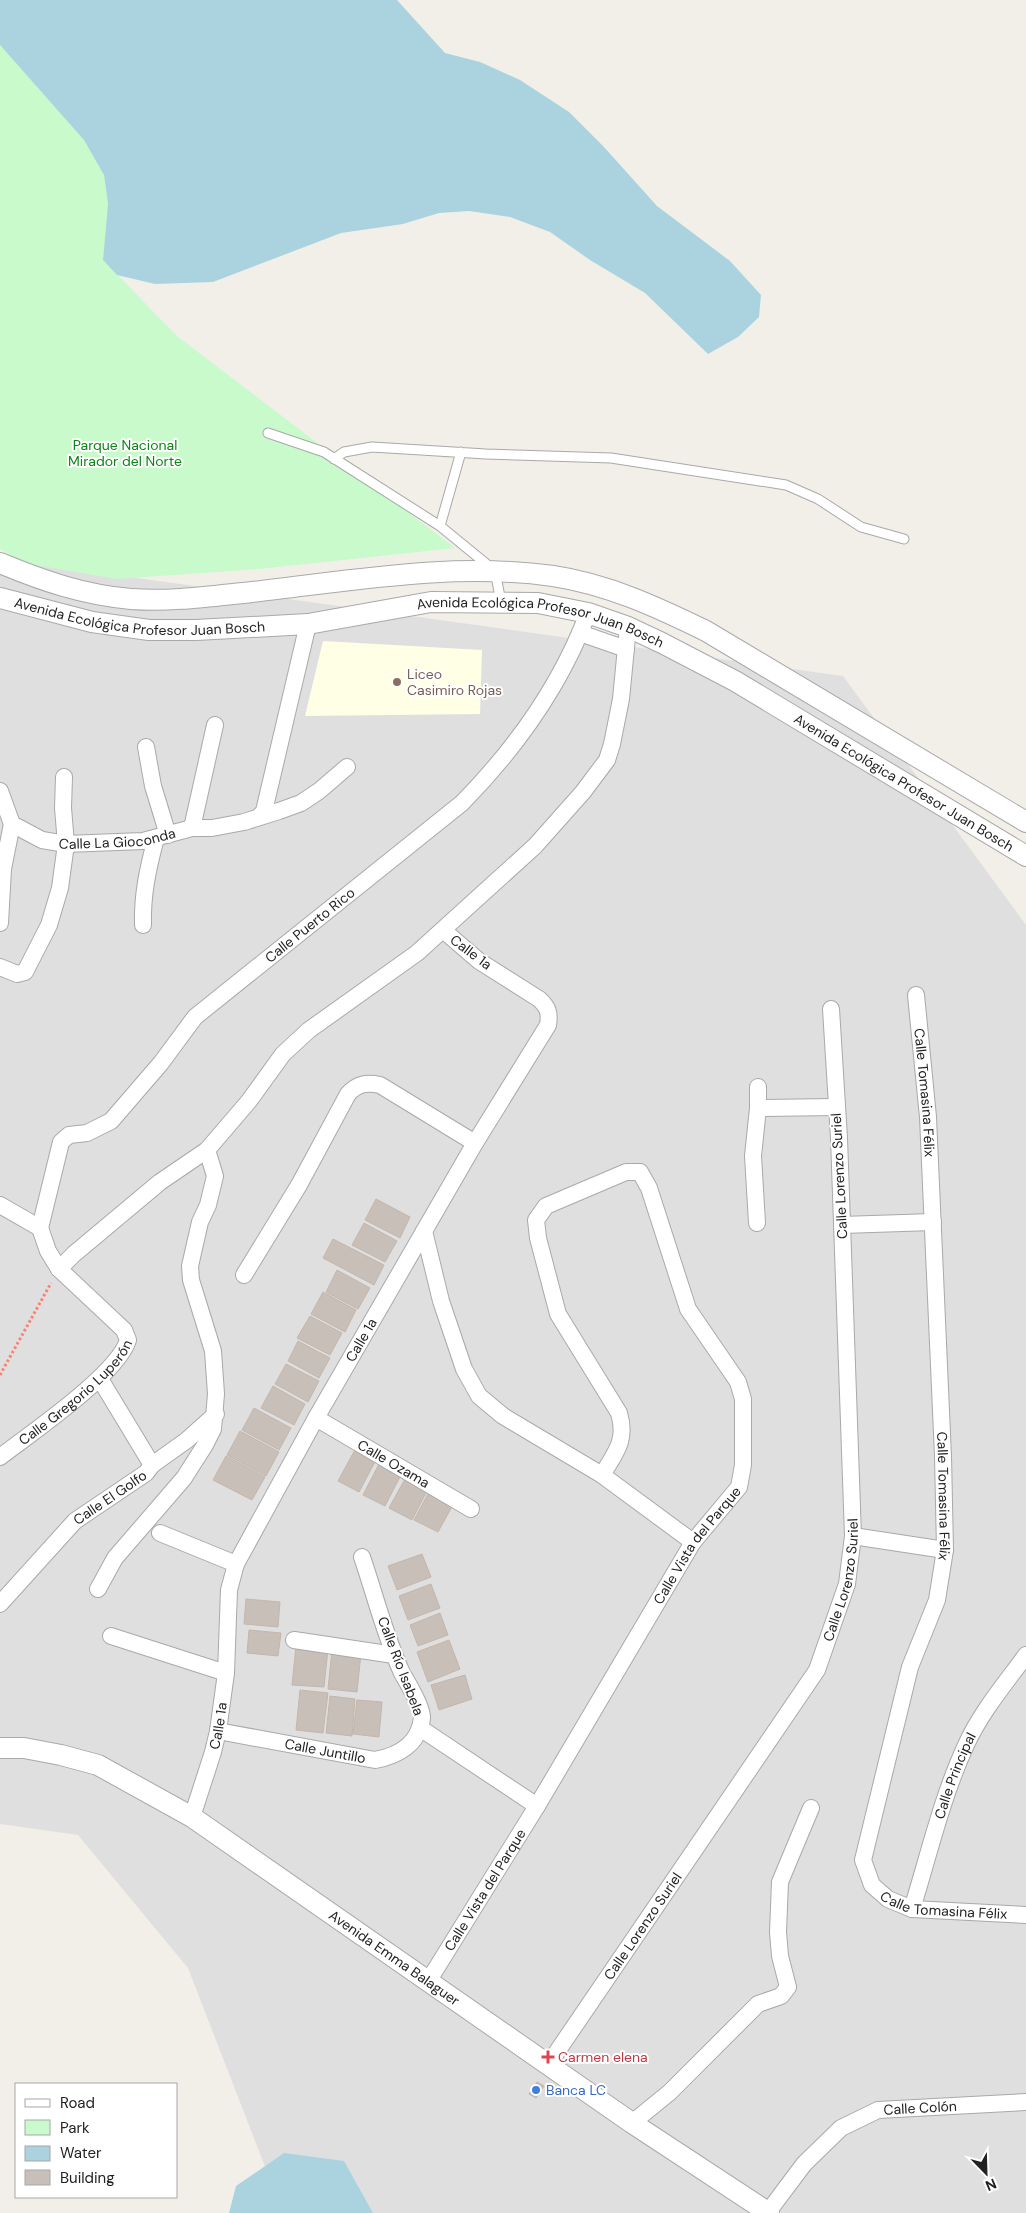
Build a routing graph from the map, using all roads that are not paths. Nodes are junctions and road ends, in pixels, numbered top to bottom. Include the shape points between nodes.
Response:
1 (268, 433) dead end
2 (461, 452) junction
3 (334, 459) junction
4 (440, 526) junction
5 (904, 540) dead end
6 (0, 563) edge
7 (495, 572) junction
8 (0, 598) edge
9 (502, 602) junction
10 (588, 613) junction
11 (308, 624) junction
12 (628, 627) junction
13 (580, 633) junction
14 (626, 649) junction
15 (214, 725) dead end
16 (146, 747) dead end
17 (346, 767) dead end
18 (64, 777) dead end
19 (0, 791) edge
20 (259, 817) junction
21 (1026, 822) edge
22 (12, 824) junction
23 (192, 828) junction
24 (162, 836) junction
25 (66, 844) junction
26 (1026, 856) edge
27 (0, 922) edge
28 (143, 926) dead end
29 (443, 930) junction
30 (0, 968) edge
31 (916, 995) dead end
32 (831, 1009) dead end
33 (758, 1087) dead end
34 (836, 1107) junction
35 (758, 1108) junction
36 (475, 1143) junction
37 (207, 1150) junction
38 (0, 1205) edge
39 (757, 1222) dead end
40 (933, 1222) junction
41 (842, 1224) junction
42 (40, 1228) junction
43 (424, 1231) junction
44 (59, 1269) junction
45 (244, 1275) dead end
46 (100, 1379) junction
47 (216, 1414) junction
48 (316, 1418) junction
49 (0, 1457) edge
50 (152, 1465) junction
51 (602, 1475) junction
52 (471, 1509) dead end
53 (160, 1533) dead end
54 (853, 1536) junction
55 (693, 1542) junction
56 (945, 1550) junction
57 (362, 1557) dead end
58 (236, 1564) junction
59 (98, 1589) dead end
60 (0, 1604) edge
61 (111, 1636) dead end
62 (294, 1640) dead end
63 (394, 1655) junction
64 (1026, 1655) edge
65 (226, 1673) junction
66 (420, 1728) junction
67 (218, 1731) junction
68 (0, 1748) edge
69 (536, 1806) junction
70 (811, 1808) dead end
71 (192, 1817) junction
72 (912, 1909) junction
73 (1026, 1915) edge
74 (429, 1980) junction
75 (548, 2065) junction
76 (1026, 2102) edge
77 (632, 2123) junction
78 (768, 2212) edge

1 - 3 lane via 324,452
2 - 3 lane via 372,447 344,452
2 - 4 lane
2 - 5 lane via 611,458 786,485 818,499 861,527
3 - 4 lane
4 - 7 lane
6 - 7 street, Avenida Ecológica Profesor Juan Bosch via 46,582 132,599 186,599 436,572
7 - 9 lane
7 - 21 street, Avenida Ecológica Profesor Juan Bosch via 554,576 654,605 706,630
8 - 11 street, Avenida Ecológica Profesor Juan Bosch via 92,622 149,630
9 - 10 street, Avenida Ecológica Profesor Juan Bosch via 538,603
9 - 11 street, Avenida Ecológica Profesor Juan Bosch via 431,602
10 - 12 street, Avenida Ecológica Profesor Juan Bosch
10 - 13 street, Calle Puerto Rico
11 - 20 street via 264,812
12 - 14 street
12 - 26 street, Avenida Ecológica Profesor Juan Bosch via 735,681
13 - 14 street
13 - 42 street, Calle Puerto Rico via 556,684 493,771 462,803 195,1017 111,1121 86,1133 69,1135 61,1142
14 - 29 street via 617,726 607,760 535,846
15 - 23 street
16 - 24 street
17 - 20 street, Calle La Gioconda via 301,803
18 - 25 street
19 - 22 street
20 - 23 street, Calle La Gioconda via 212,828
22 - 25 street, Calle La Gioconda via 42,840
22 - 27 street via 3,870
23 - 24 street, Calle La Gioconda
24 - 25 street, Calle La Gioconda via 134,842
24 - 28 street via 146,876
25 - 30 street via 60,888 49,925 29,967 17,974
29 - 36 street, Calle 1a via 479,961 530,992 549,1011 544,1034
29 - 37 street via 417,953 309,1030 282,1054 249,1101
31 - 40 street, Calle Tomasina Félix via 928,1117
32 - 34 street, Calle Lorenzo Suriel
33 - 35 street
34 - 35 street
34 - 41 street, Calle Lorenzo Suriel
35 - 39 street via 753,1156
36 - 43 street, Calle 1a
36 - 45 street via 380,1085 362,1084 353,1088
37 - 44 street via 160,1182
37 - 47 street via 215,1176 190,1266 191,1280 214,1351
38 - 42 street
40 - 41 street
40 - 56 street, Calle Tomasina Félix
41 - 54 street, Calle Lorenzo Suriel
42 - 44 street, Calle Gregorio Luperón
43 - 48 street, Calle 1a
43 - 51 street via 444,1309 464,1369 478,1396 503,1416
44 - 46 street, Calle Gregorio Luperón via 124,1330 128,1340
46 - 49 street, Calle Gregorio Luperón
46 - 50 street, Calle El Golfo
47 - 50 street
47 - 59 street via 205,1445 184,1478 115,1558
48 - 52 street, Calle Ozama
48 - 58 street, Calle 1a
50 - 60 street, Calle El Golfo via 75,1521
51 - 55 street
51 - 55 street, Calle Vista del Parque via 620,1444 623,1427 619,1413 558,1314 536,1220 546,1206 626,1172 640,1172 649,1188 688,1309 738,1382 743,1399 743,1465 739,1487
53 - 58 street
54 - 56 street
54 - 75 street, Calle Lorenzo Suriel via 847,1584 817,1670
55 - 69 street, Calle Vista del Parque
56 - 72 street, Calle Tomasina Félix via 937,1600 910,1666 863,1860 872,1884 888,1899
57 - 63 street, Calle Río Isabela
58 - 65 street, Calle 1a via 229,1590
61 - 65 street
62 - 63 street
63 - 66 street, Calle Río Isabela via 422,1715
64 - 72 street, Calle Principal via 987,1708 966,1744
65 - 67 street, Calle 1a
66 - 67 street, Calle Juntillo via 410,1745 392,1757 375,1760
66 - 69 street, Calle Río Isabela
67 - 71 street, Calle 1a
68 - 71 street, Avenida Emma Balaguer via 24,1748 98,1766
69 - 74 street, Calle Vista del Parque
70 - 77 street via 780,1882 778,1932 788,1988 781,1996 758,2004 670,2092
71 - 74 street, Avenida Emma Balaguer
72 - 73 street, Calle Tomasina Félix
74 - 75 street, Avenida Emma Balaguer
75 - 77 street, Avenida Emma Balaguer
76 - 78 street, Calle Colón via 878,2110 841,2128 804,2164
77 - 78 street, Avenida Emma Balaguer

